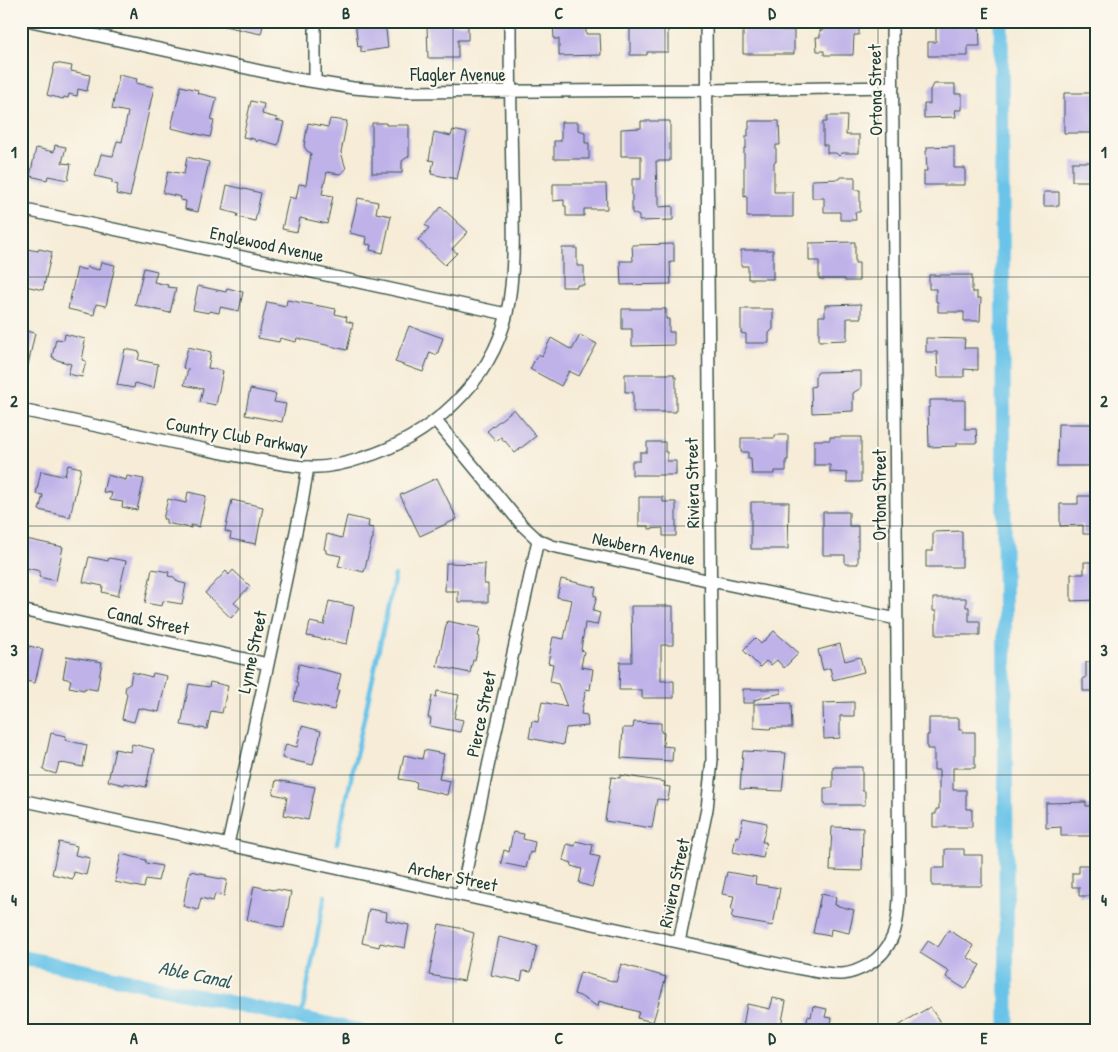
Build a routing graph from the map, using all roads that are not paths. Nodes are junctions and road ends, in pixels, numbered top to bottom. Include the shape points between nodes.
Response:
1 (31, 21) edge
2 (315, 21) edge
3 (510, 21) edge
4 (706, 21) edge
5 (892, 21) edge
6 (315, 82) junction
7 (893, 87) junction
8 (708, 90) junction
9 (510, 91) junction
10 (21, 209) edge
11 (506, 314) junction
12 (21, 410) edge
13 (436, 421) junction
14 (308, 467) junction
15 (538, 540) junction
16 (711, 581) junction
17 (21, 610) edge
18 (897, 619) junction
19 (268, 664) junction
20 (21, 800) edge
21 (228, 844) junction
22 (461, 895) junction
23 (679, 942) junction
24 (875, 961) joint

1 - 6 street, Flagler Avenue
2 - 6 street
3 - 9 street, Country Club Parkway
4 - 8 street, Riviera Street
5 - 7 street, Ortona Street
6 - 9 street, Flagler Avenue via 402,92
7 - 8 street, Flagler Avenue
7 - 18 street, Ortona Street
8 - 9 street, Flagler Avenue
8 - 16 street, Riviera Street
9 - 11 street, Country Club Parkway via 513,259
10 - 11 street, Englewood Avenue
11 - 13 street, Country Club Parkway via 500,334 480,372
12 - 14 street, Country Club Parkway via 255,460
13 - 14 street, Country Club Parkway via 408,439 375,454 349,462
13 - 15 street, Newbern Avenue
14 - 19 street, Lynne Street
15 - 16 street, Newbern Avenue via 552,546
15 - 22 street, Pierce Street
16 - 18 street, Newbern Avenue
16 - 23 street, Riviera Street via 712,760 707,809
17 - 19 street, Canal Street
18 - 24 street, Ortona Street via 898,916 887,948
19 - 21 street, Lynne Street
20 - 21 street, Archer Street
21 - 22 street, Archer Street
22 - 23 street, Archer Street
23 - 24 street, Archer Street via 828,974 846,974

